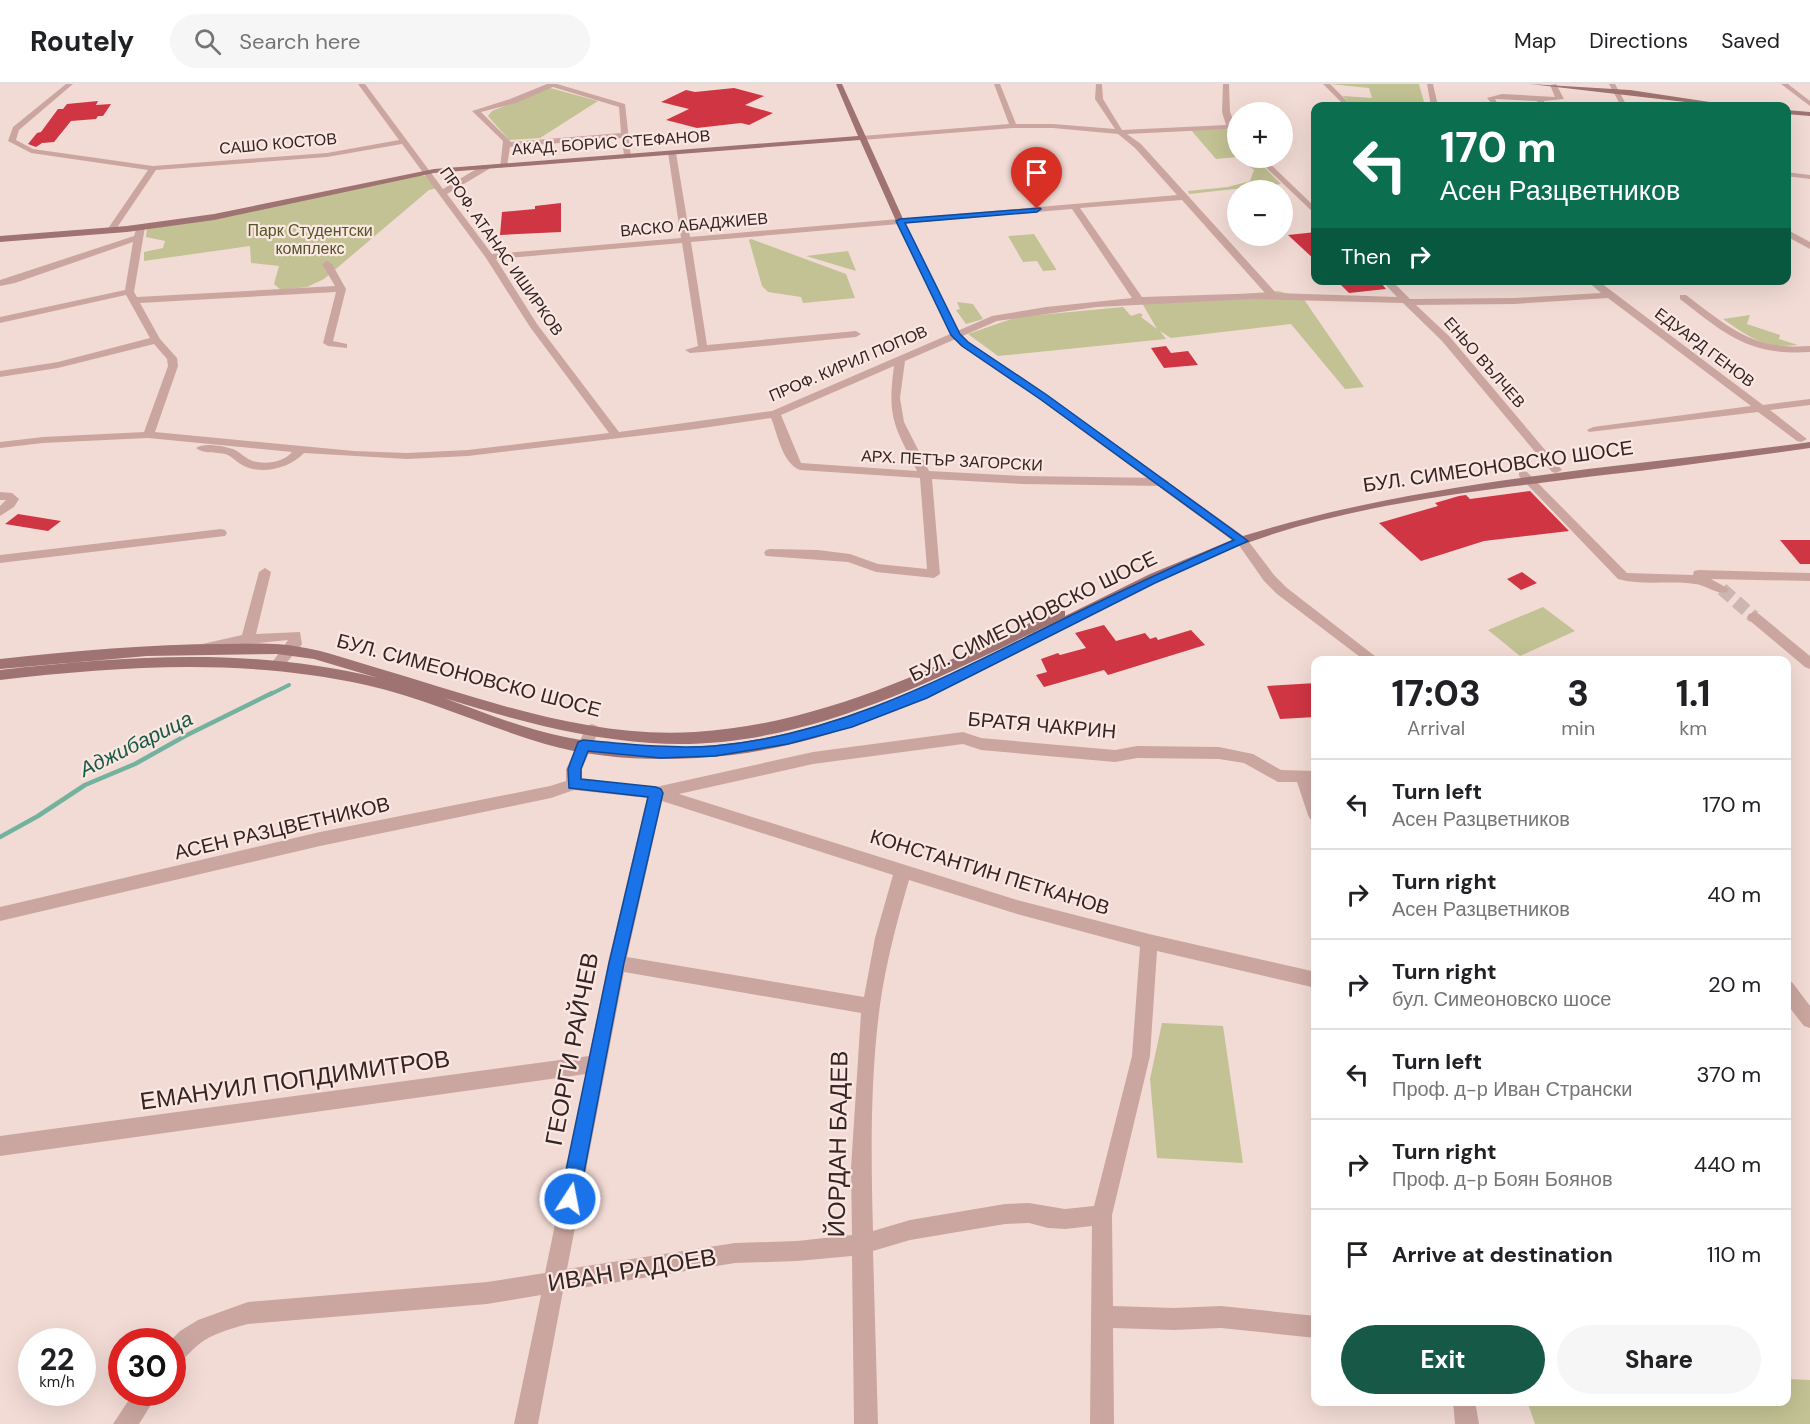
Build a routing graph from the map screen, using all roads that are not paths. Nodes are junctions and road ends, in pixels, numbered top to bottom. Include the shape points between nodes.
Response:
1 (70, 84) edge
2 (361, 84) edge
3 (551, 84) edge
4 (839, 84) edge
5 (997, 84) edge
6 (1099, 84) edge
7 (1226, 84) edge
8 (1326, 84) edge
9 (1430, 84) edge
10 (1533, 84) edge
11 (1784, 84) edge
12 (1553, 86) edge
13 (1614, 87) edge
14 (1345, 102) edge
15 (1435, 102) edge
16 (1493, 102) edge
17 (1535, 102) edge
18 (1546, 102) edge
19 (1622, 102) edge
20 (1707, 102) edge
21 (1810, 104) edge
22 (1791, 112) edge
23 (1810, 114) edge
24 (1227, 119) edge
25 (1013, 126) junction
26 (1227, 127) edge
27 (1120, 132) junction
28 (626, 135) junction
29 (862, 138) junction
30 (404, 141) junction
31 (507, 145) junction
32 (672, 153) junction
33 (628, 156) junction
34 (503, 166) junction
35 (486, 167) junction
36 (153, 168) junction
37 (1270, 168) edge
38 (427, 172) junction
39 (1791, 175) edge
40 (1810, 177) edge
41 (442, 193) junction
42 (1182, 197) junction
43 (1074, 206) junction
44 (1311, 208) edge
45 (900, 221) junction
46 (111, 230) junction
47 (139, 232) junction
48 (1791, 235) edge
49 (0, 239) edge
50 (686, 240) junction
51 (1810, 246) edge
52 (490, 257) junction
53 (327, 264) dead end
54 (0, 283) edge
55 (1390, 285) edge
56 (1597, 285) edge
57 (341, 289) junction
58 (1610, 295) junction
59 (132, 296) junction
60 (1273, 296) junction
61 (1683, 297) dead end
62 (1138, 299) junction
63 (1407, 301) junction
64 (0, 320) edge
65 (856, 333) dead end
66 (956, 335) junction
67 (156, 340) junction
68 (343, 346) dead end
69 (703, 349) junction
70 (1810, 349) edge
71 (690, 350) dead end
72 (900, 360) junction
73 (0, 374) edge
74 (1810, 402) edge
75 (1760, 409) junction
76 (775, 414) junction
77 (1593, 430) dead end
78 (148, 435) junction
79 (617, 436) junction
80 (1807, 441) edge
81 (0, 445) edge
82 (300, 450) junction
83 (0, 453) edge
84 (1556, 470) junction
85 (926, 476) junction
86 (1527, 477) junction
87 (1163, 482) junction
88 (0, 496) edge
89 (0, 512) edge
90 (221, 533) dead end
91 (1238, 537) junction
92 (770, 553) dead end
93 (0, 559) edge
94 (1659, 571) dead end
95 (265, 572) dead end
96 (1810, 577) edge
97 (1722, 589) tunnel mouth
98 (1754, 616) tunnel mouth
99 (248, 639) junction
100 (197, 649) junction
101 (291, 650) junction
102 (1368, 656) edge
103 (0, 664) edge
104 (278, 664) junction
105 (1810, 664) edge
106 (0, 675) edge
107 (592, 730) junction
108 (583, 745) junction
109 (1310, 777) edge
110 (574, 784) junction
111 (656, 793) junction
112 (903, 870) junction
113 (0, 914) edge
114 (1149, 942) junction
115 (616, 963) junction
116 (1311, 979) edge
117 (1791, 995) edge
118 (871, 1006) junction
119 (1810, 1020) edge
120 (596, 1064) junction
121 (0, 1146) edge
122 (1102, 1215) junction
123 (863, 1244) junction
124 (554, 1283) junction
125 (1102, 1317) junction
126 (1311, 1326) edge
127 (186, 1339) edge
128 (138, 1406) edge
129 (1465, 1406) edge
130 (125, 1424) edge
131 (526, 1424) edge
132 (866, 1424) edge
133 (1102, 1424) edge
134 (1467, 1424) edge

1 - 36 street, САШО КОСТОВ via 16,129 12,141 31,151
2 - 30 street, ПРОФ. АТАНАС ИШИРКОВ
3 - 28 street via 622,106
3 - 31 street via 476,111
4 - 29 main road
5 - 25 street
6 - 27 street via 1099,99
7 - 24 street
8 - 14 street
9 - 15 street
10 - 12 main road
11 - 21 street
12 - 13 main road
12 - 18 street via 1560,99
13 - 19 street
13 - 20 main road
16 - 17 street via 1491,98 1502,96
22 - 23 main road
25 - 27 street, АКАД. БОРИС СТЕФАНОВ
25 - 29 street, АКАД. БОРИС СТЕФАНОВ
26 - 27 street, АКАД. БОРИС СТЕФАНОВ
27 - 42 street via 1138,146
28 - 31 street
28 - 33 street
29 - 32 main road, АКАД. БОРИС СТЕФАНОВ
29 - 45 main road
30 - 36 street, САШО КОСТОВ via 327,155
30 - 38 street, ПРОФ. АТАНАС ИШИРКОВ
31 - 34 street
32 - 33 main road, АКАД. БОРИС СТЕФАНОВ
32 - 50 street
33 - 34 main road, АКАД. БОРИС СТЕФАНОВ
34 - 35 main road, АКАД. БОРИС СТЕФАНОВ
35 - 38 main road, АКАД. БОРИС СТЕФАНОВ
35 - 41 street
36 - 46 street
37 - 44 street
38 - 41 street, ПРОФ. АТАНАС ИШИРКОВ
38 - 47 main road, АКАД. БОРИС СТЕФАНОВ
39 - 40 street
41 - 52 street, ПРОФ. АТАНАС ИШИРКОВ
42 - 43 street, ВАСКО АБАДЖИЕВ
42 - 60 street
43 - 45 street, ВАСКО АБАДЖИЕВ
43 - 62 street
45 - 50 street, ВАСКО АБАДЖИЕВ
45 - 66 main road
46 - 47 main road, АКАД. БОРИС СТЕФАНОВ
46 - 49 main road, АКАД. БОРИС СТЕФАНОВ
47 - 54 street
47 - 59 street
48 - 51 street
50 - 52 street, ВАСКО АБАДЖИЕВ
50 - 69 street
52 - 79 street, ПРОФ. АТАНАС ИШИРКОВ via 533,325
53 - 57 street
55 - 63 street, ЕНЬО ВЪЛЧЕВ
56 - 58 street, ЕДУАРД ГЕНОВ
57 - 59 street
57 - 68 street via 328,343
58 - 63 street, ПРОФ. КИРИЛ ПОПОВ via 1514,301
58 - 75 street, ЕДУАРД ГЕНОВ
59 - 64 street
59 - 67 street
60 - 62 street, ПРОФ. КИРИЛ ПОПОВ
60 - 63 street, ПРОФ. КИРИЛ ПОПОВ
61 - 70 street via 1750,344 1779,352
62 - 66 street, ПРОФ. КИРИЛ ПОПОВ via 995,318
63 - 84 street, ЕНЬО ВЪЛЧЕВ via 1446,339
65 - 69 street
66 - 72 street, ПРОФ. КИРИЛ ПОПОВ
66 - 87 main road
67 - 73 street via 58,365
67 - 78 street via 172,358 173,366
69 - 71 street
72 - 76 street, ПРОФ. КИРИЛ ПОПОВ
72 - 85 street via 895,398 898,422
74 - 75 street
75 - 77 street
75 - 80 street, ЕДУАРД ГЕНОВ
76 - 79 street, ПРОФ. КИРИЛ ПОПОВ
76 - 85 street, АРХ. ПЕТЪР ЗАГОРСКИ via 797,465
78 - 81 street, ПРОФ. КИРИЛ ПОПОВ
78 - 82 street, ПРОФ. КИРИЛ ПОПОВ
79 - 82 street, ПРОФ. КИРИЛ ПОПОВ via 407,456
80 - 84 main road, БУЛ. СИМЕОНОВСКО ШОСЕ
80 - 86 main road, БУЛ. СИМЕОНОВСКО ШОСЕ
82 - 83 street via 292,459 268,467 249,465 230,452 168,445 58,447
84 - 86 main road, БУЛ. СИМЕОНОВСКО ШОСЕ
85 - 87 street, АРХ. ПЕТЪР ЗАГОРСКИ
85 - 92 street via 934,574 876,568 850,558
86 - 91 main road, БУЛ. СИМЕОНОВСКО ШОСЕ via 1374,503
86 - 97 street via 1623,576 1687,578
87 - 91 main road
88 - 89 street via 13,499
90 - 93 street
91 - 102 street via 1282,591
91 - 107 main road, БУЛ. СИМЕОНОВСКО ШОСЕ via 1140,575 913,684 841,712 786,726 715,736 664,738
91 - 108 main road, БУЛ. СИМЕОНОВСКО ШОСЕ via 922,694 848,723 788,739 715,751 660,753
94 - 96 street
95 - 99 street
98 - 105 street
99 - 100 street, БУЛ. СИМЕОНОВСКО ШОСЕ
99 - 101 street, БУЛ. СИМЕОНОВСКО ШОСЕ via 295,635
100 - 101 main road, БУЛ. СИМЕОНОВСКО ШОСЕ
100 - 103 main road, БУЛ. СИМЕОНОВСКО ШОСЕ via 83,654
101 - 104 street
101 - 107 main road, БУЛ. СИМЕОНОВСКО ШОСЕ
104 - 106 main road, БУЛ. СИМЕОНОВСКО ШОСЕ via 130,661
104 - 108 main road, БУЛ. СИМЕОНОВСКО ШОСЕ via 371,682 549,739
107 - 108 street
108 - 110 street via 574,769
109 - 111 street, БРАТЯ ЧАКРИН via 1278,776 1248,758 1219,753 1137,752 1115,756 981,744 963,738 813,758
110 - 111 street, АСЕН РАЗЦВЕТНИКОВ
110 - 113 street, АСЕН РАЗЦВЕТНИКОВ
111 - 112 street, КОНСТАНТИН ПЕТКАНОВ
111 - 115 street, ГЕОРГИ РАЙЧЕВ
112 - 114 street, КОНСТАНТИН ПЕТКАНОВ via 1017,907
112 - 118 street, ЙОРДАН БАДЕВ
114 - 116 street, КОНСТАНТИН ПЕТКАНОВ
114 - 122 street via 1142,1056
115 - 118 street
115 - 120 street, ГЕОРГИ РАЙЧЕВ
117 - 119 street
118 - 123 street, ЙОРДАН БАДЕВ via 861,1168
120 - 121 street, ЕМАНУИЛ ПОПДИМИТРОВ
120 - 124 street, ГЕОРГИ РАЙЧЕВ
122 - 123 street, ИВАН РАДОЕВ via 1065,1219 1005,1214 910,1230
122 - 125 street
123 - 124 street, ИВАН РАДОЕВ via 735,1253
123 - 132 street, ЙОРДАН БАДЕВ
124 - 127 street, ИВАН РАДОЕВ via 487,1293 248,1313 211,1323
124 - 131 street, ГЕОРГИ РАЙЧЕВ
125 - 126 street via 1221,1317
125 - 133 street
128 - 130 street
129 - 134 street

